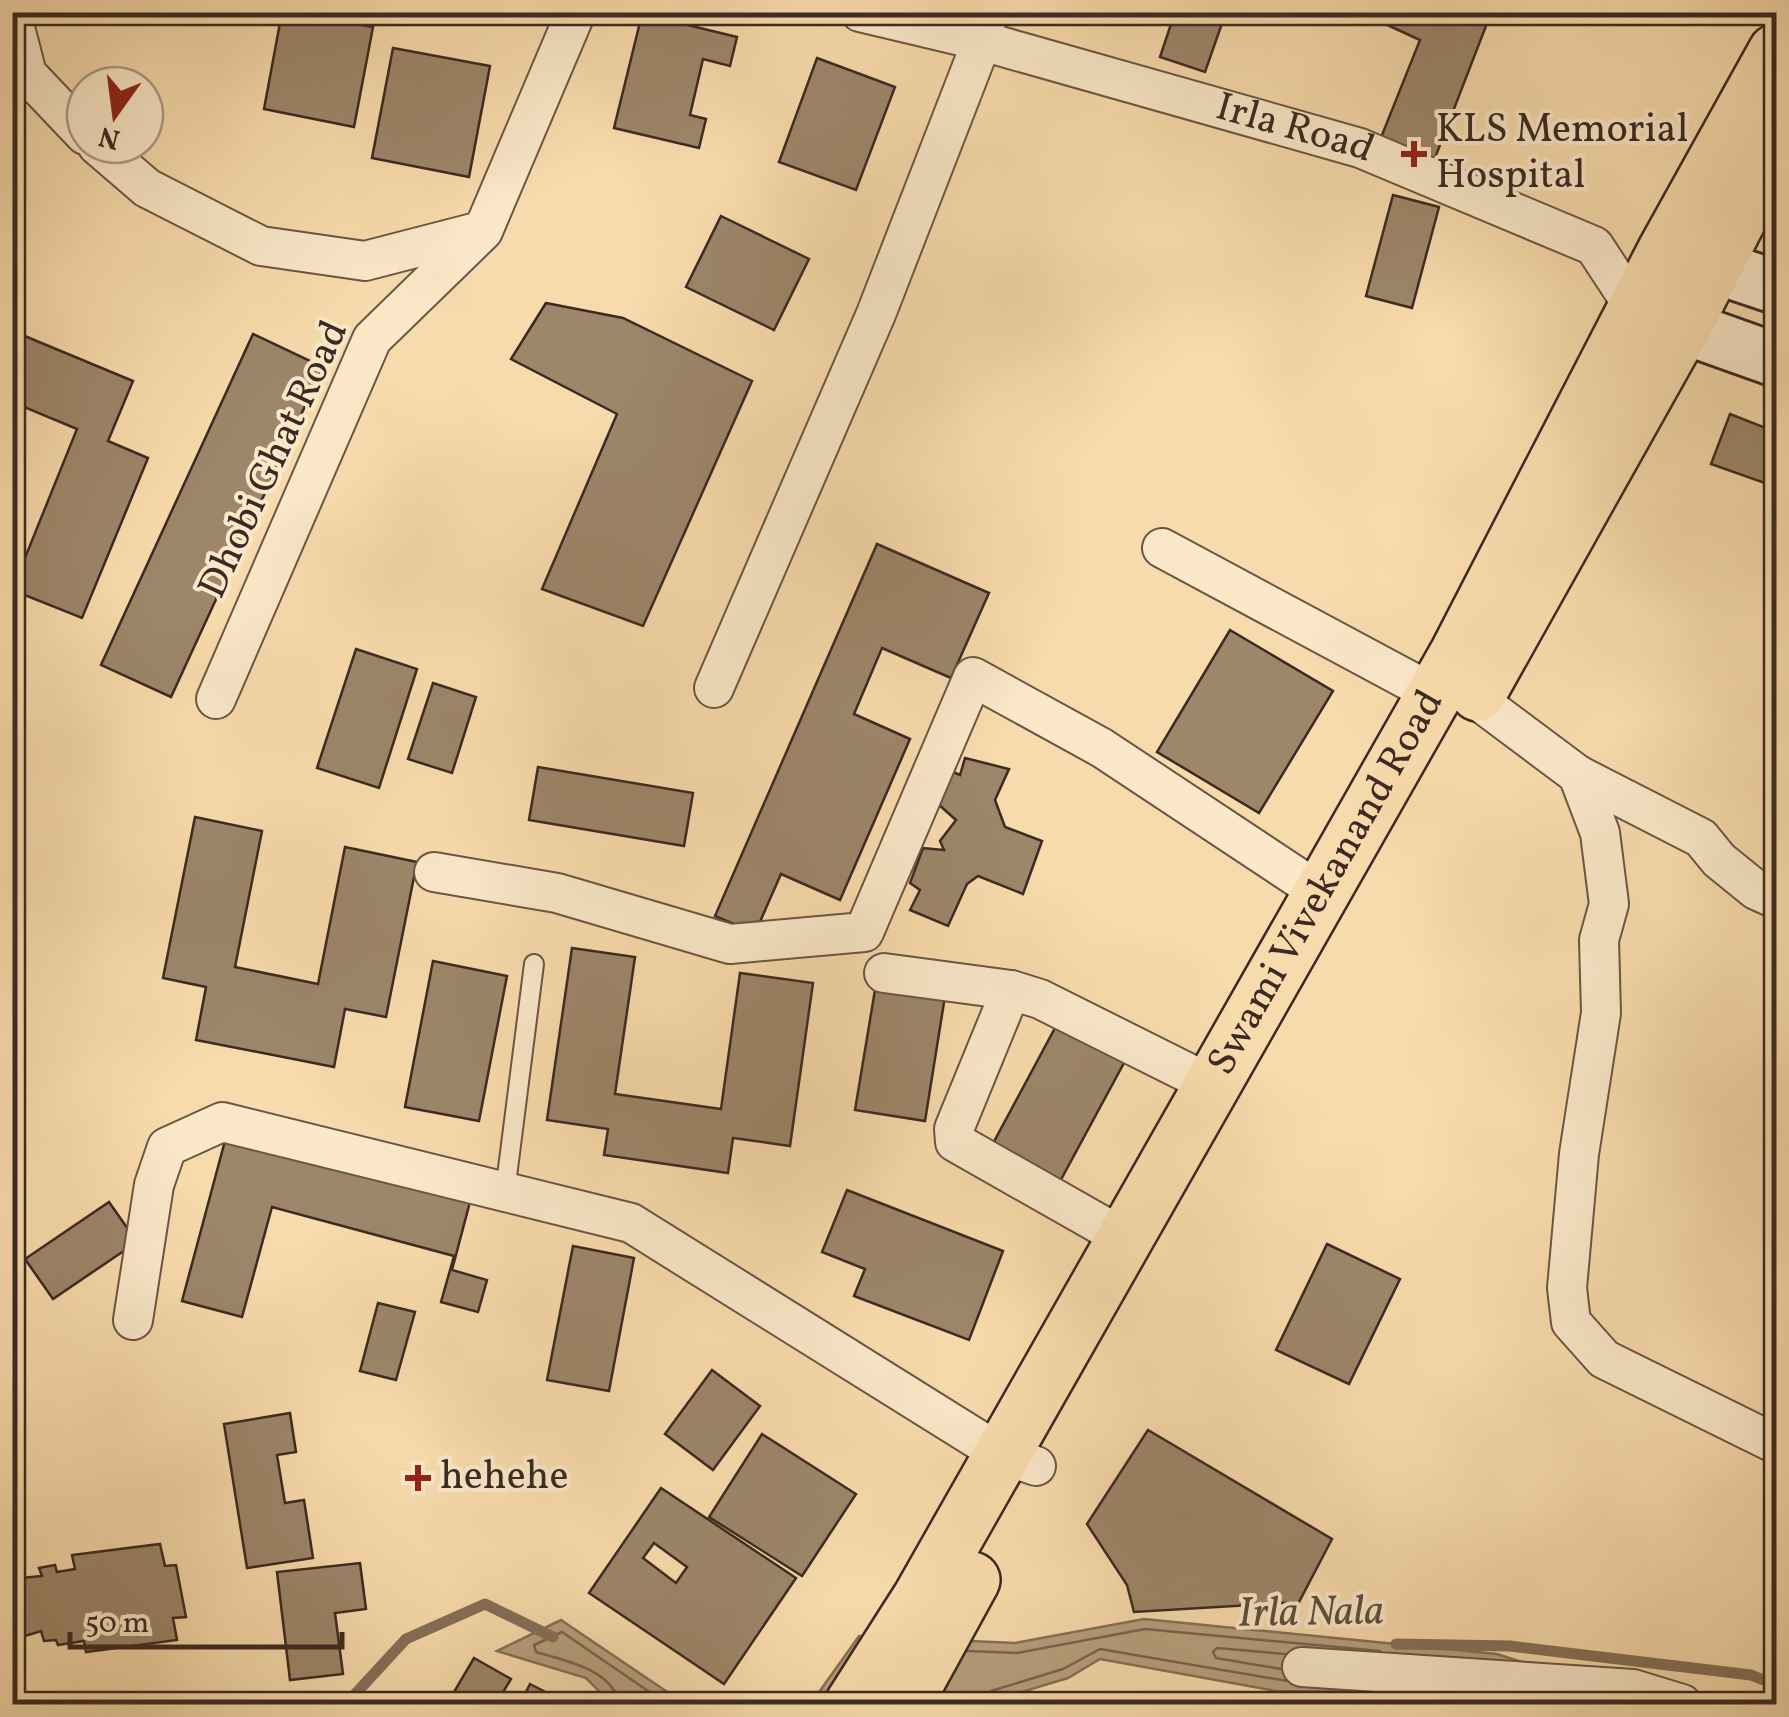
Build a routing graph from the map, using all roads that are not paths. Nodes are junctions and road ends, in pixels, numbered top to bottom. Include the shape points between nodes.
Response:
1 (576, 12) edge
2 (860, 12) edge
3 (12, 16) edge
4 (985, 27) edge
5 (1776, 52) edge
6 (65, 114) edge
7 (1776, 145) edge
8 (120, 165) edge
9 (483, 230) junction
10 (1594, 246) junction
11 (1690, 257) junction
12 (1776, 287) edge
13 (1659, 318) junction
14 (1776, 360) edge
15 (1162, 548) dead end
16 (714, 688) dead end
17 (1454, 696) junction
18 (216, 699) dead end
19 (1578, 775) junction
20 (434, 872) dead end
21 (1321, 893) junction
22 (1776, 898) edge
23 (534, 964) dead end
24 (884, 973) dead end
25 (1012, 990) junction
26 (1212, 1085) junction
27 (505, 1192) junction
28 (1124, 1238) junction
29 (133, 1320) dead end
30 (1776, 1444) edge
31 (1018, 1460) junction
32 (939, 1602) junction
33 (1302, 1668) dead end
34 (853, 1704) edge
35 (904, 1704) edge
36 (1682, 1704) edge

1 - 9 street, Dhobi Ghat Road
2 - 4 street, Irla Road
3 - 6 street via 28,74
4 - 10 street, Irla Road via 1360,148
4 - 16 street via 876,314
5 - 11 main road, Swami Vivekanand Road
7 - 11 main road, Swami Vivekanand Road
8 - 9 street via 147,188 261,246 365,260
9 - 18 street, Dhobi Ghat Road via 372,339
10 - 11 street
10 - 13 street
11 - 12 street
11 - 13 main road, Swami Vivekanand Road
13 - 14 street
13 - 17 main road, Swami Vivekanand Road
15 - 17 street
17 - 19 street
17 - 21 main road, Swami Vivekanand Road
17 - 31 main road, Swami Vivekanand Road
19 - 22 street via 1700,838 1756,890
19 - 30 street via 1600,833 1610,904 1599,940 1601,1013 1579,1154 1566,1288 1570,1322 1604,1359
20 - 21 street via 557,893 730,944 864,932 974,677 1102,748
21 - 26 main road, Swami Vivekanand Road
23 - 27 lane
24 - 25 street
25 - 26 street
25 - 28 street via 954,1142
26 - 28 main road, Swami Vivekanand Road
27 - 29 street via 222,1122 167,1147 154,1185
27 - 31 street via 631,1223
28 - 31 main road, Swami Vivekanand Road
31 - 32 main road, Swami Vivekanand Road
32 - 34 main road, Swami Vivekanand Road
32 - 35 main road, Swami Vivekanand Road
33 - 36 street via 1633,1690

